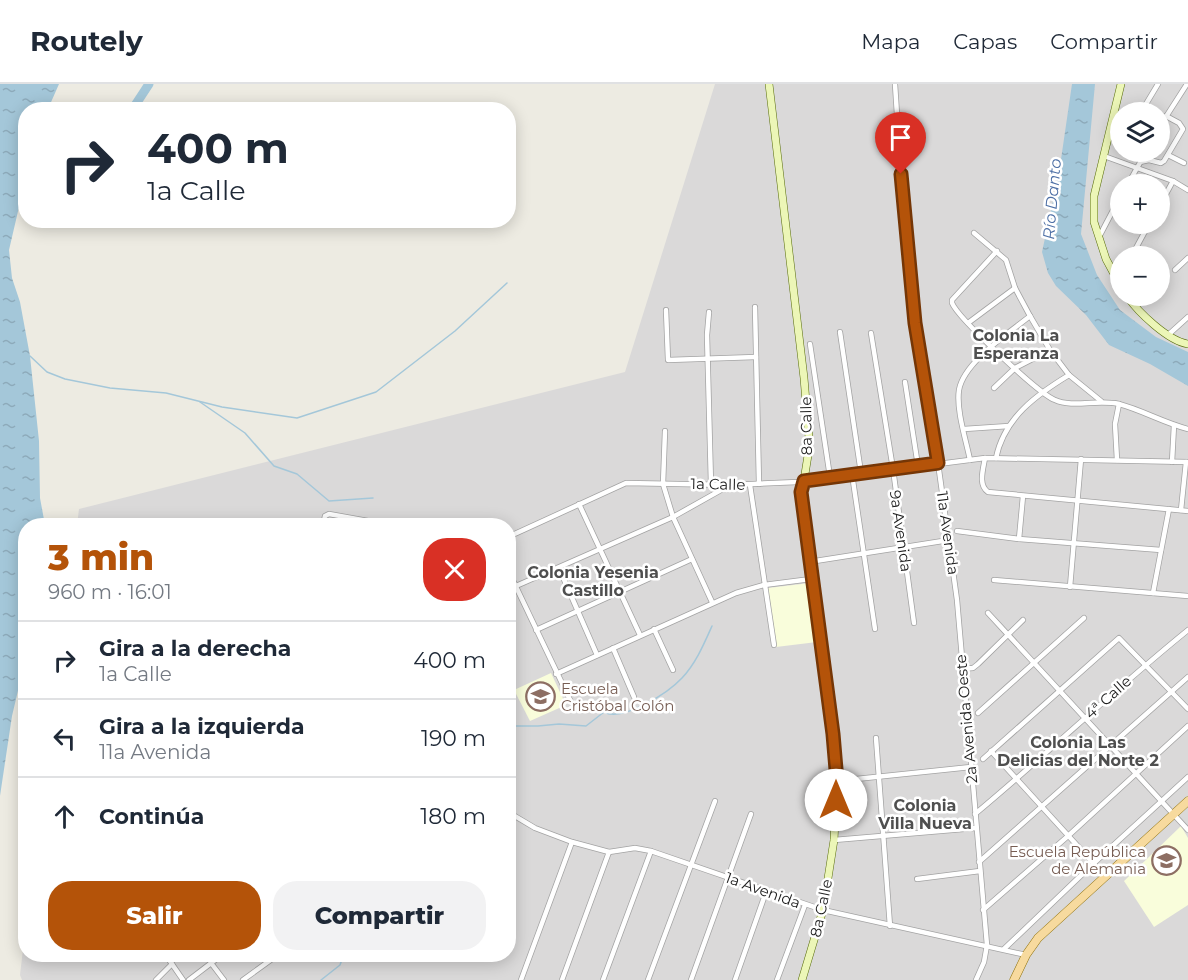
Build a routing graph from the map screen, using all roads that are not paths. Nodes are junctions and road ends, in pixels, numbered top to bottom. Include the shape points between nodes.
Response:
1 (769, 84) edge
2 (895, 84) edge
3 (1121, 84) edge
4 (1158, 84) edge
5 (1187, 84) edge
6 (1147, 102) edge
7 (1170, 110) edge
8 (1170, 118) edge
9 (1170, 152) edge
10 (1104, 156) junction
11 (1170, 156) edge
12 (1140, 162) edge
13 (1184, 163) dead end
14 (1137, 167) junction
15 (1133, 174) edge
16 (1173, 182) junction
17 (1170, 188) edge
18 (1188, 190) edge
19 (1110, 216) edge
20 (974, 233) dead end
21 (1098, 238) junction
22 (997, 251) junction
23 (1188, 258) edge
24 (1110, 264) edge
25 (1175, 270) dead end
26 (1015, 288) junction
27 (1136, 306) edge
28 (755, 307) dead end
29 (666, 310) dead end
30 (709, 312) dead end
31 (1030, 316) junction
32 (1188, 317) edge
33 (968, 323) junction
34 (840, 332) dead end
35 (871, 333) dead end
36 (1168, 335) junction
37 (810, 344) dead end
38 (1188, 345) edge
39 (992, 346) junction
40 (1050, 350) junction
41 (756, 357) junction
42 (708, 359) junction
43 (1015, 368) junction
44 (1069, 375) junction
45 (905, 382) dead end
46 (994, 388) dead end
47 (1040, 393) junction
48 (1101, 401) junction
49 (1119, 404) junction
50 (1174, 425) junction
51 (1008, 426) junction
52 (964, 429) junction
53 (1188, 429) edge
54 (665, 431) dead end
55 (985, 458) junction
56 (996, 458) junction
57 (1081, 459) junction
58 (970, 460) junction
59 (1117, 460) junction
60 (1173, 462) junction
61 (1187, 462) edge
62 (938, 463) junction
63 (918, 466) junction
64 (893, 469) junction
65 (861, 473) junction
66 (852, 474) junction
67 (830, 477) junction
68 (804, 481) junction
69 (663, 484) junction
70 (711, 484) junction
71 (759, 484) junction
72 (730, 485) junction
73 (750, 485) junction
74 (1023, 496) junction
75 (1077, 501) junction
76 (579, 504) junction
77 (1169, 509) junction
78 (1181, 510) junction
79 (1188, 511) edge
80 (673, 517) junction
81 (325, 518) edge
82 (351, 518) edge
83 (957, 531) dead end
84 (516, 533) edge
85 (1020, 539) junction
86 (949, 540) junction
87 (1074, 542) junction
88 (903, 548) junction
89 (600, 549) junction
90 (1161, 550) junction
91 (863, 555) junction
92 (692, 559) junction
93 (809, 562) junction
94 (559, 568) junction
95 (811, 579) junction
96 (994, 580) dead end
97 (764, 585) junction
98 (516, 586) joint
99 (1070, 587) junction
100 (619, 592) junction
101 (1153, 593) junction
102 (1188, 596) edge
103 (957, 600) joint
104 (712, 602) junction
105 (578, 611) junction
106 (988, 612) dead end
107 (1084, 618) dead end
108 (1023, 620) dead end
109 (914, 623) dead end
110 (654, 629) junction
111 (875, 629) dead end
112 (536, 630) junction
113 (1188, 630) edge
114 (1008, 633) junction
115 (640, 635) junction
116 (774, 645) dead end
117 (613, 648) junction
118 (597, 655) junction
119 (1034, 662) junction
120 (1145, 664) junction
121 (962, 669) junction
122 (673, 670) dead end
123 (556, 674) junction
124 (1188, 677) edge
125 (1059, 690) junction
126 (1172, 692) junction
127 (634, 697) dead end
128 (571, 702) dead end
129 (1188, 709) edge
130 (978, 713) dead end
131 (1084, 718) junction
132 (1188, 726) edge
133 (876, 738) dead end
134 (1110, 746) junction
135 (991, 751) junction
136 (983, 759) dead end
137 (970, 767) junction
138 (1136, 774) junction
139 (879, 777) junction
140 (1188, 777) edge
141 (1017, 779) junction
142 (837, 781) junction
143 (716, 801) dead end
144 (1188, 801) edge
145 (1162, 802) junction
146 (1042, 807) junction
147 (1174, 813) junction
148 (751, 814) dead end
149 (975, 814) junction
150 (516, 817) edge
151 (976, 828) junction
152 (1188, 830) edge
153 (883, 836) junction
154 (1068, 836) junction
155 (834, 840) junction
156 (572, 842) junction
157 (651, 851) junction
158 (609, 852) junction
159 (979, 862) junction
160 (1094, 863) junction
161 (691, 865) junction
162 (980, 871) junction
163 (1105, 876) junction
164 (728, 877) junction
165 (917, 879) dead end
166 (766, 892) junction
167 (805, 905) junction
168 (823, 910) junction
169 (983, 910) junction
170 (890, 927) junction
171 (987, 945) junction
172 (1004, 949) junction
173 (1026, 955) junction
174 (268, 962) edge
175 (211, 963) joint
176 (172, 964) joint
177 (156, 980) edge
178 (183, 980) edge
179 (189, 980) edge
180 (224, 980) edge
181 (243, 980) edge
182 (521, 980) edge
183 (562, 980) edge
184 (603, 980) edge
185 (648, 980) edge
186 (691, 980) edge
187 (735, 980) edge
188 (777, 980) edge
189 (802, 980) edge
190 (976, 980) edge
191 (1014, 980) edge

1 - 68 street, 8a Calle via 804,378 809,449
2 - 62 street, 11a Avenida via 915,323
3 - 10 street
4 - 6 street
5 - 7 street
8 - 9 street via 1183,129
10 - 14 street
10 - 21 street via 1094,196
11 - 13 street
12 - 14 street
14 - 15 street
14 - 16 street
16 - 17 street
16 - 18 street
19 - 21 street
20 - 22 street
21 - 24 street
22 - 26 street via 1006,260
22 - 33 street via 952,300 952,306
23 - 25 street
26 - 31 street
26 - 33 street
27 - 36 street
28 - 41 street
29 - 42 street via 668,360
30 - 42 street
31 - 39 street
31 - 40 street
32 - 36 street
33 - 39 street
34 - 65 street
35 - 64 street, 9a Avenida
36 - 38 street
37 - 67 street
39 - 43 street
39 - 52 street via 961,382 959,400
40 - 43 street
40 - 44 street
41 - 42 street
41 - 71 street
42 - 70 street
43 - 46 street
43 - 47 street
44 - 47 street
44 - 48 street
45 - 63 street
47 - 48 street via 1070,403
47 - 51 street
48 - 49 street
49 - 50 street
49 - 59 street via 1115,424
50 - 53 street
50 - 60 street
51 - 52 street
51 - 56 street
52 - 58 street
54 - 69 street
55 - 56 street
55 - 58 street
55 - 74 street via 985,490
56 - 57 street
57 - 59 street
57 - 75 street
58 - 62 street
59 - 60 street
60 - 61 street
61 - 78 street
62 - 63 street, 1a Calle
62 - 86 street, 11a Avenida
63 - 64 street, 1a Calle
64 - 65 street, 1a Calle
64 - 88 street, 9a Avenida
65 - 66 street, 1a Calle
66 - 67 street, 1a Calle
66 - 91 street
67 - 68 street, 1a Calle
68 - 71 street, 1a Calle
68 - 93 street, 8a Calle via 801,500
69 - 70 street, 1a Calle
69 - 76 street, 1a Calle via 626,483
69 - 80 street
70 - 72 street, 1a Calle
71 - 73 street, 1a Calle
72 - 73 street, 1a Calle
72 - 80 street
73 - 97 street
74 - 75 street
74 - 85 street
75 - 77 street
75 - 87 street
76 - 84 street, 1a Calle
76 - 89 street
77 - 78 street
77 - 90 street
78 - 79 street
80 - 89 street
80 - 92 street
81 - 82 street via 329,514
83 - 85 street
85 - 87 street
86 - 88 street
86 - 103 street, 11a Avenida
87 - 90 street
87 - 99 street
88 - 91 street
88 - 109 street, 9a Avenida
89 - 94 street
89 - 100 street
90 - 101 street
91 - 93 street
91 - 111 street
92 - 100 street
92 - 104 street
93 - 95 street, 8a Calle
94 - 98 street
94 - 105 street
95 - 97 street
95 - 142 street, 8a Calle
96 - 99 street
97 - 104 street
97 - 116 street
98 - 112 street
99 - 101 street
100 - 105 street
100 - 115 street
101 - 102 street
103 - 121 street, 2a Avenida Oeste
104 - 110 street
105 - 112 street
105 - 118 street
106 - 114 street
107 - 119 street
108 - 114 street
110 - 115 street
110 - 122 street
112 - 123 street
113 - 120 street, 4ª Calle
114 - 119 street
114 - 121 street via 973,668
115 - 117 street
117 - 118 street
117 - 127 street
118 - 123 street
119 - 125 street
119 - 130 street
120 - 125 street via 1119,638
120 - 126 street
120 - 131 street, 4ª Calle
121 - 137 street, 2a Avenida Oeste
123 - 128 street
124 - 126 street
125 - 131 street
125 - 135 street
126 - 129 street
126 - 134 street
131 - 134 street
131 - 141 street, 4ª Calle
132 - 138 street
133 - 139 street
134 - 138 street
134 - 146 street
135 - 136 street
135 - 141 street
137 - 139 street
137 - 149 street, 2a Avenida Oeste
138 - 145 street
138 - 154 street
139 - 142 street
139 - 153 street
140 - 145 street
141 - 146 street
141 - 149 street, 4ª Calle
142 - 155 street, 8a Calle
143 - 161 street
144 - 147 main road
145 - 147 street
145 - 160 street
146 - 154 street
146 - 159 street
147 - 152 street
147 - 163 main road
148 - 164 street
149 - 151 street, 2a Avenida Oeste
150 - 156 street, 1a Avenida
151 - 153 street
151 - 159 street, 2a Avenida Oeste
153 - 155 street
153 - 170 street
154 - 160 street
154 - 169 street
155 - 168 street, 8a Calle
156 - 158 street, 1a Avenida
156 - 182 street
157 - 158 street, 1a Avenida via 635,848
157 - 161 street, 1a Avenida
157 - 184 street
158 - 183 street
159 - 162 street, 2a Avenida Oeste
160 - 163 street
160 - 172 street
161 - 164 street, 1a Avenida
161 - 185 street
162 - 165 street
162 - 169 street, 2a Avenida Oeste
163 - 173 main road via 1055,921
164 - 166 street, 1a Avenida
164 - 186 street
166 - 167 street, 1a Avenida
166 - 187 street
167 - 168 street, 1a Avenida
167 - 188 street
168 - 170 street, 1a Avenida
168 - 189 street, 8a Calle
169 - 171 street, 2a Avenida Oeste
170 - 171 street, 1a Avenida
171 - 172 street, 1a Avenida
171 - 190 street
172 - 173 street, 1a Avenida
173 - 191 main road
174 - 181 street
175 - 179 street
175 - 180 street
176 - 177 street
176 - 178 street

